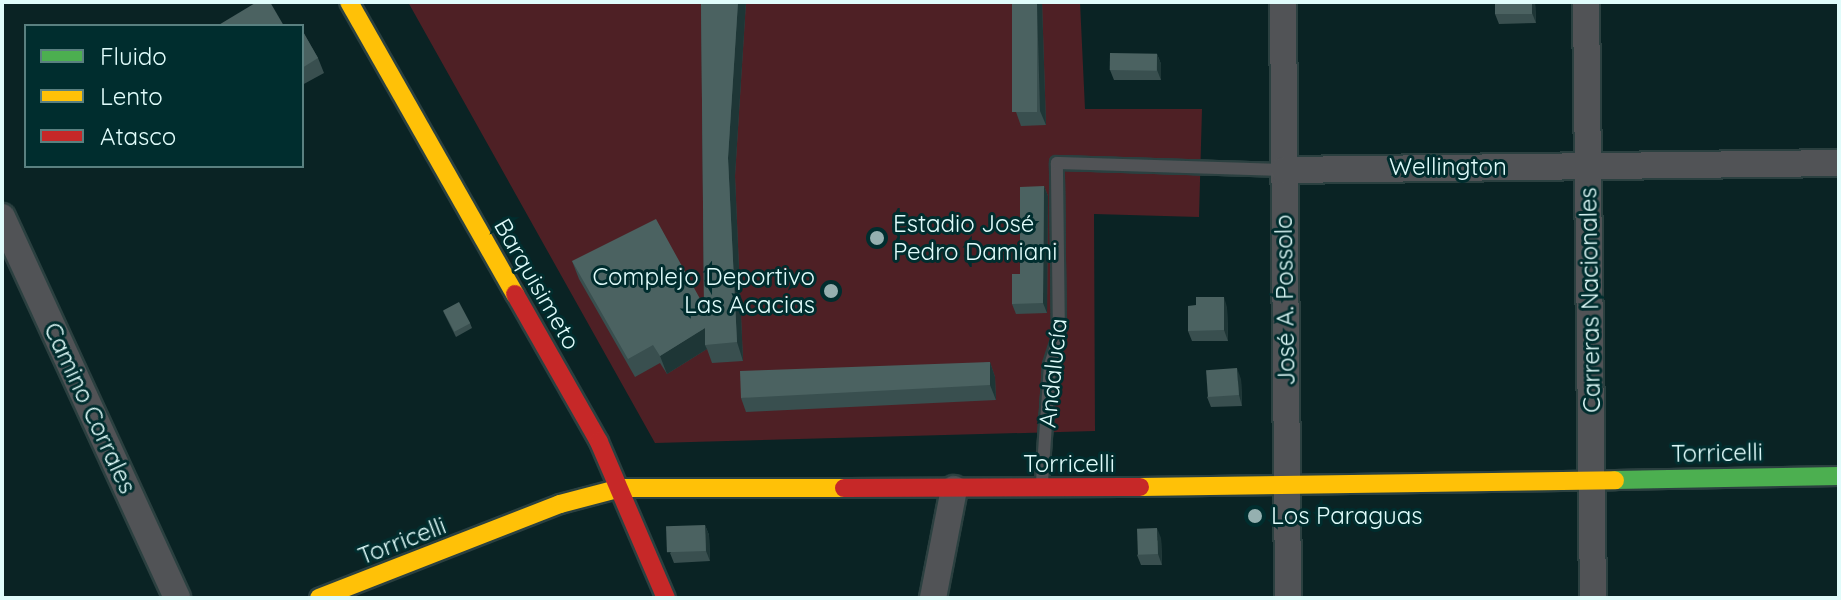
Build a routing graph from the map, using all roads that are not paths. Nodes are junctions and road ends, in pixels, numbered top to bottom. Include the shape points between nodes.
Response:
1 (349, 2) edge
2 (1283, 2) edge
3 (1586, 2) edge
4 (1057, 163) joint
5 (1839, 163) edge
6 (1588, 166) junction
7 (1284, 170) junction
8 (2, 217) edge
9 (1839, 476) edge
10 (1593, 479) junction
11 (1287, 487) junction
12 (621, 488) junction
13 (1041, 488) junction
14 (954, 489) junction
15 (177, 598) edge
16 (319, 598) edge
17 (666, 598) edge
18 (933, 598) edge
19 (1288, 598) edge
20 (1593, 598) edge

1 - 12 street, Barquisimeto
2 - 7 street, José A. Possolo
3 - 6 street, Carreras Nacionales
4 - 7 lane, Wellington
4 - 13 lane, Andalucía via 1059,338 1050,365
5 - 6 street, Wellington
6 - 7 street, Wellington
6 - 10 street, Carreras Nacionales
7 - 11 street, José A. Possolo
8 - 15 street, Camino Corrales
9 - 10 street, Torricelli
10 - 11 street, Torricelli
10 - 20 street, Carreras Nacionales
11 - 13 street, Torricelli
11 - 19 street, José A. Possolo
12 - 14 street, Torricelli
12 - 16 street, Torricelli via 560,504
12 - 17 street, Barquisimeto
13 - 14 street, Torricelli
14 - 18 street

